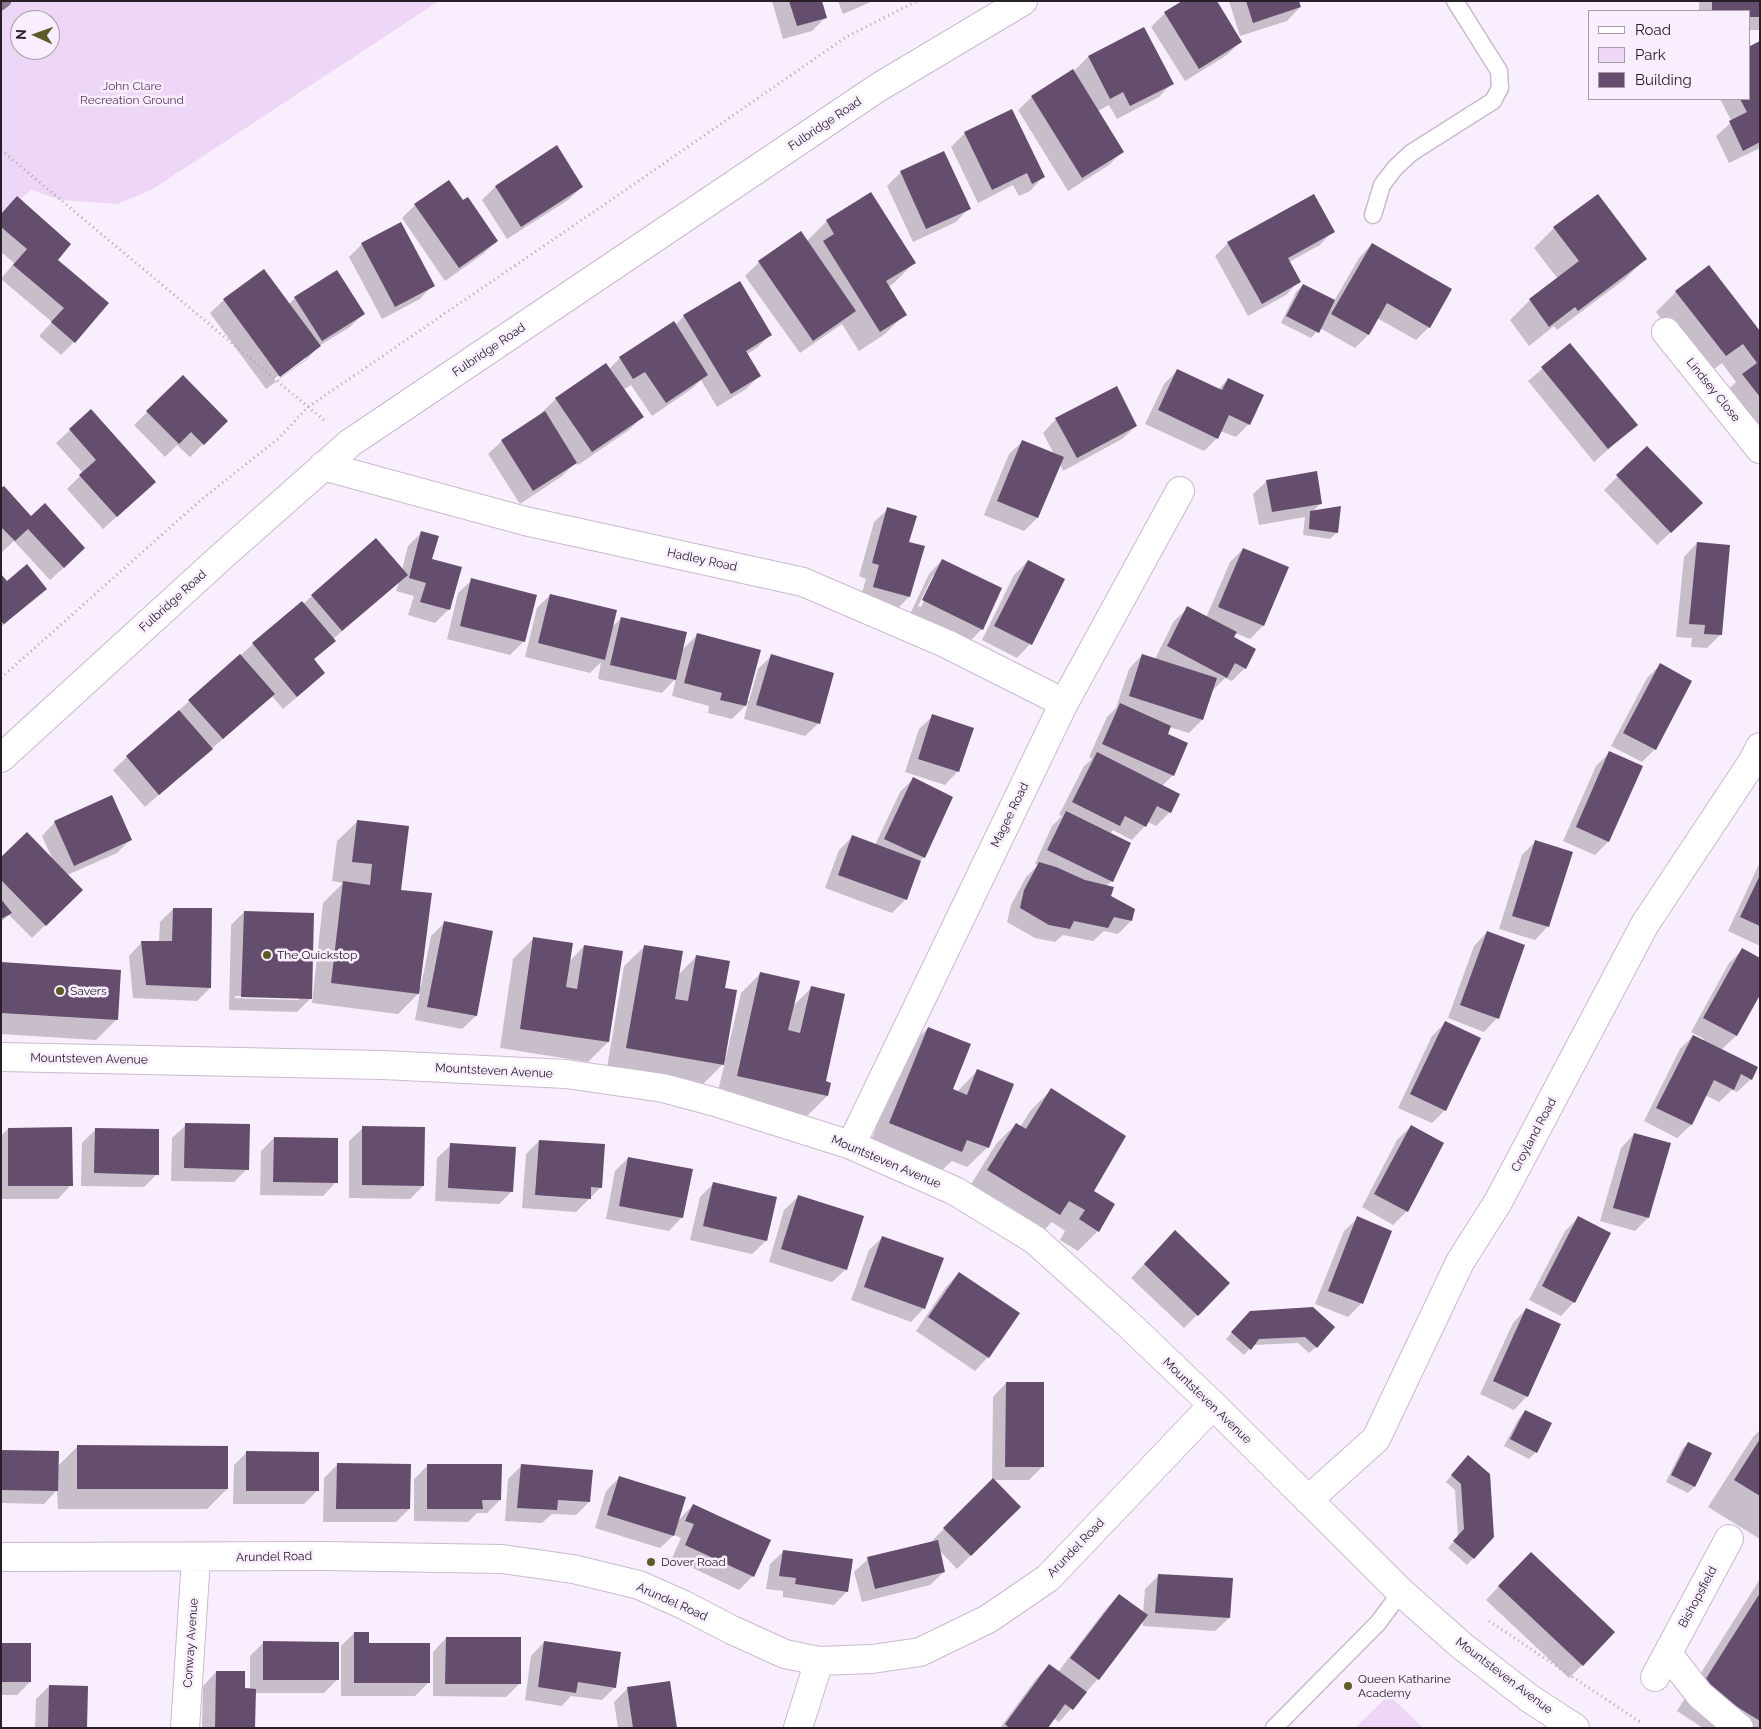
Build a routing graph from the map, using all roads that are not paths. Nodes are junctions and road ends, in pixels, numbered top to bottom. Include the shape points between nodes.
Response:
1 (1023, 1) edge
2 (1454, 1) edge
3 (1373, 215) dead end
4 (1666, 332) dead end
5 (1760, 449) edge
6 (323, 466) junction
7 (1180, 491) dead end
8 (1064, 703) junction
9 (1757, 757) edge
10 (1, 758) edge
11 (1, 1057) edge
12 (851, 1145) junction
13 (1213, 1405) junction
14 (1308, 1500) junction
15 (1729, 1539) dead end
16 (1, 1557) edge
17 (196, 1558) junction
18 (1401, 1592) junction
19 (819, 1661) junction
20 (185, 1728) edge
21 (798, 1728) edge
22 (1274, 1728) edge
23 (1575, 1728) edge
24 (1739, 1728) edge

1 - 6 street, Fulbridge Road via 879,87 350,443
2 - 3 lane via 1499,71 1500,88 1493,101 1411,153 1395,168 1382,185
4 - 5 street, Lindsey Close
6 - 8 street, Hadley Road via 525,521 803,582 947,644
6 - 10 street, Fulbridge Road
7 - 8 street, Magee Road
8 - 12 street, Magee Road
9 - 14 street, Croyland Road via 1645,924 1498,1202 1460,1262 1376,1439
11 - 12 street, Mountsteven Avenue via 383,1065 566,1074 663,1088
12 - 13 street, Mountsteven Avenue via 955,1191 1035,1240
13 - 14 street, Mountsteven Avenue
13 - 19 street, Arundel Road via 1048,1578 988,1619 920,1652 872,1660
14 - 18 street, Mountsteven Avenue
15 - 24 street, Bishopsfield via 1661,1666
16 - 17 street, Arundel Road
17 - 19 street, Arundel Road via 502,1559 573,1569 639,1585 785,1654
17 - 20 street, Conway Avenue
18 - 22 lane via 1378,1623
18 - 23 street, Mountsteven Avenue via 1462,1646 1529,1698
19 - 21 street

